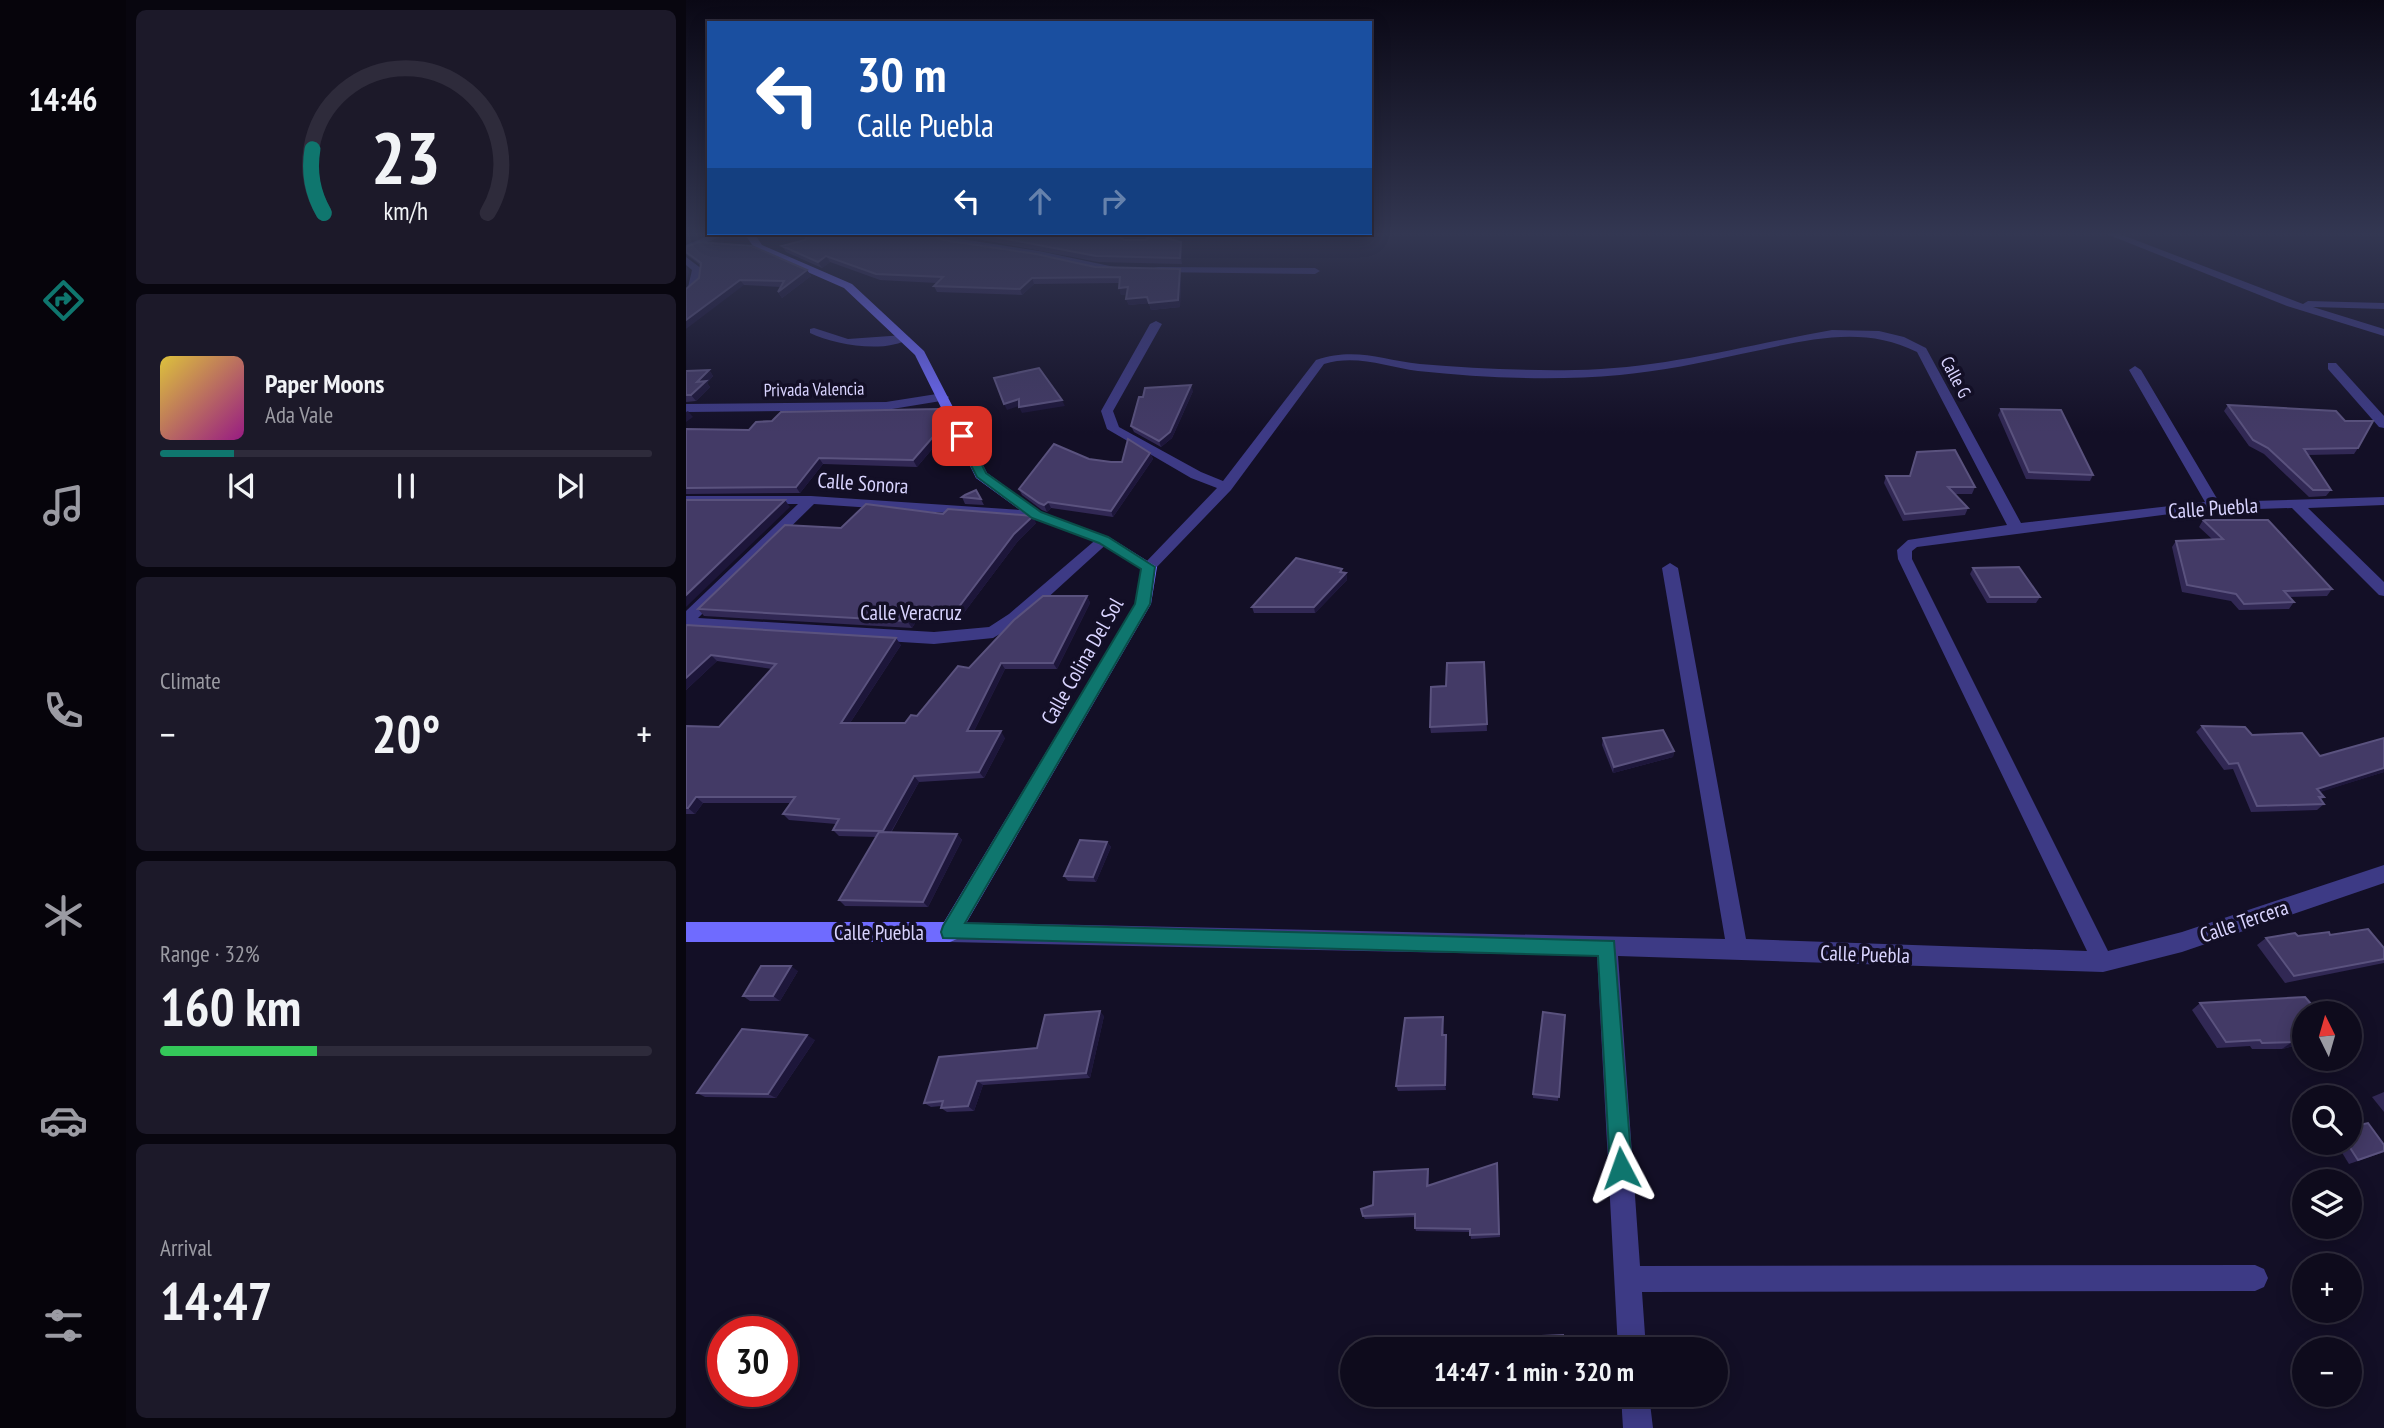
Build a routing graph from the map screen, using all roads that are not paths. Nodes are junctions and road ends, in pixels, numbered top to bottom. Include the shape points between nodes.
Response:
1 (863, 300) edge
2 (2280, 300) edge
3 (2291, 304) junction
4 (2384, 306) edge
5 (1156, 324) dead end
6 (814, 331) dead end
7 (2384, 333) edge
8 (904, 338) junction
9 (2332, 366) dead end
10 (2135, 370) dead end
11 (943, 397) junction
12 (686, 408) edge
13 (2384, 424) edge
14 (1226, 487) junction
15 (686, 500) edge
16 (811, 500) junction
17 (2384, 501) edge
18 (2294, 503) junction
19 (2214, 506) junction
20 (1036, 515) junction
21 (2015, 528) junction
22 (1104, 540) junction
23 (1149, 567) junction
24 (1670, 568) dead end
25 (2384, 591) edge
26 (686, 622) edge
27 (2384, 874) edge
28 (686, 932) edge
29 (950, 932) junction
30 (1607, 947) junction
31 (1737, 950) junction
32 (2103, 962) junction
33 (2255, 1278) dead end
34 (1628, 1279) junction
35 (1631, 1337) edge
36 (1636, 1407) edge
37 (1638, 1428) edge

1 - 8 main road
2 - 3 street
3 - 4 street
3 - 7 street
5 - 14 street via 1107,411 1112,429
6 - 8 street via 834,342 863,344
8 - 11 main road via 920,353
9 - 13 street
10 - 19 street
11 - 12 street, Privada Valencia via 886,406
11 - 20 main road via 981,475
14 - 21 street, Calle G via 1320,362 1336,356 1352,354 1425,368 1513,373 1622,371 1832,333 1866,331 1899,337 1922,350
14 - 23 street
15 - 16 street, Calle Sonora
16 - 20 street, Calle Sonora
16 - 26 street, Calle Veracruz
17 - 18 street, Calle Puebla
18 - 19 street, Calle Puebla
18 - 25 street
19 - 21 street, Calle Puebla
20 - 22 main road
21 - 32 street, Calle Puebla via 1913,544 1905,550 1905,559
22 - 23 main road
22 - 26 street, Calle Veracruz via 993,632 934,638
23 - 29 main road, Calle Colina Del Sol via 1143,604
24 - 31 street
27 - 32 street, Calle Tercera via 2182,942
28 - 29 main road, Calle Puebla
29 - 30 street, Calle Puebla
30 - 31 street, Calle Puebla
30 - 34 street
31 - 32 street, Calle Puebla
33 - 34 street
34 - 35 street
36 - 37 street

